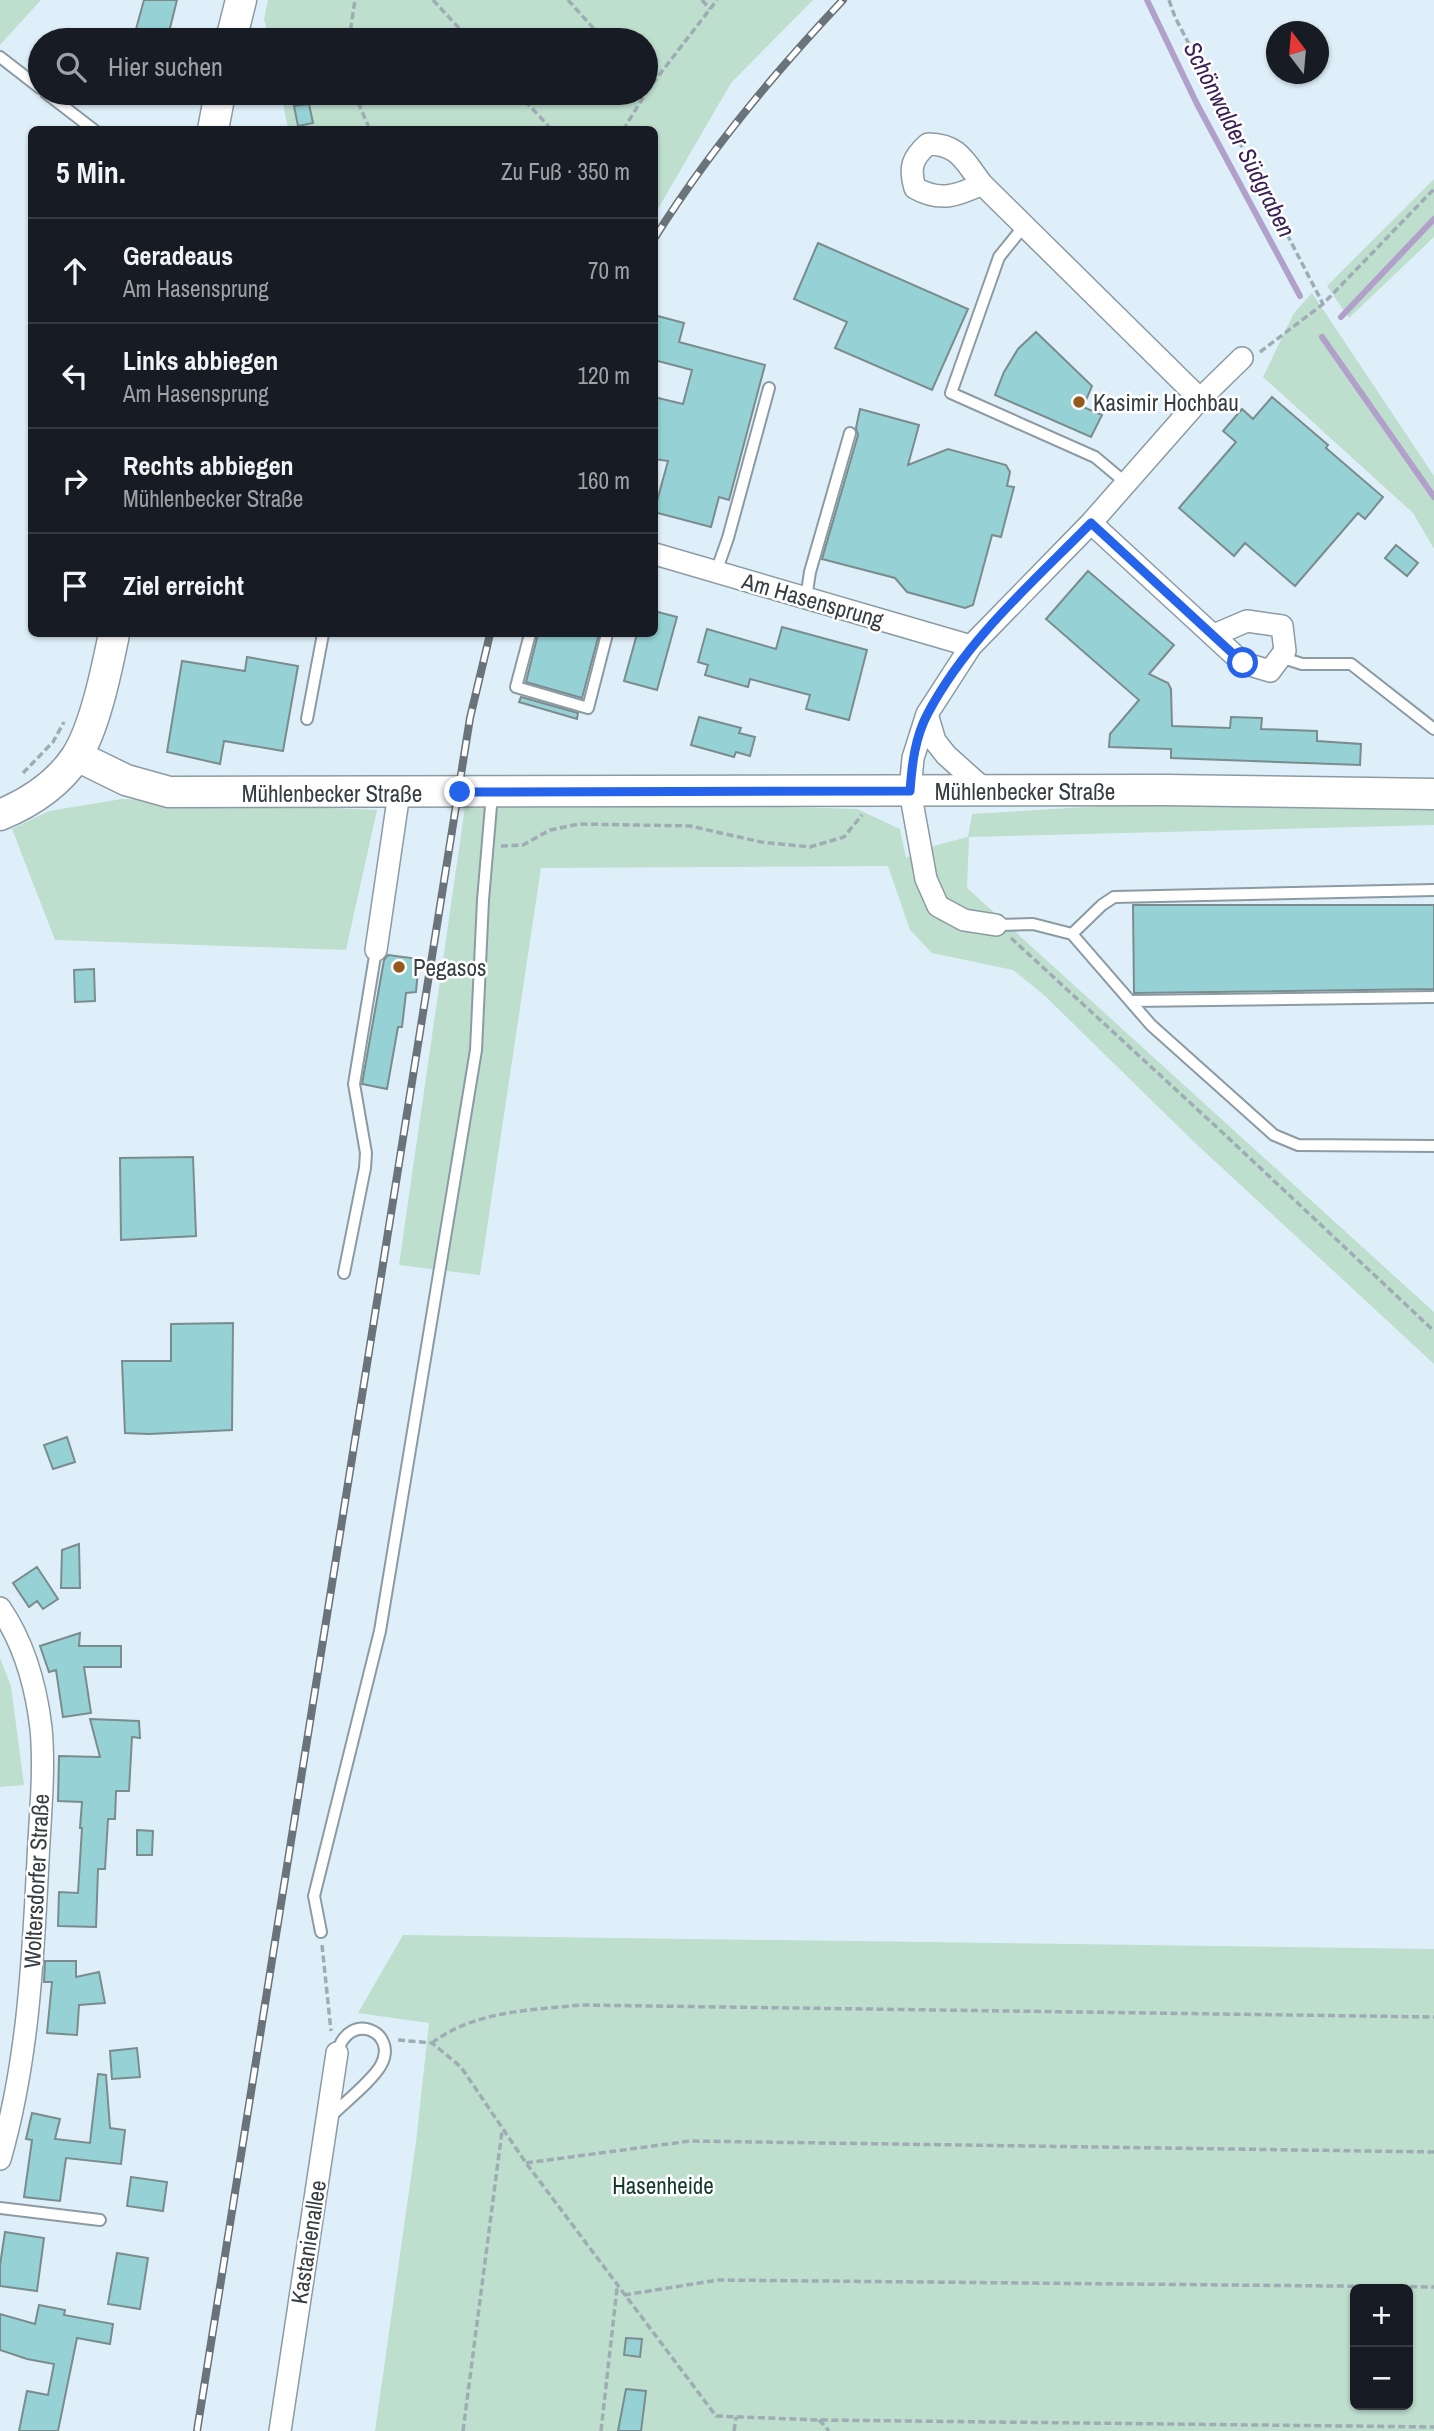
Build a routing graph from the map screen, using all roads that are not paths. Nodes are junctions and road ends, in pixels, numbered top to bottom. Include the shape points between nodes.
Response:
1 (241, 0) edge
2 (234, 28) edge
3 (0, 57) edge
4 (28, 79) edge
5 (62, 105) edge
6 (218, 105) edge
7 (89, 126) edge
8 (214, 126) edge
9 (982, 184) dead end
10 (1024, 226) junction
11 (1242, 358) road end
12 (769, 388) dead end
13 (1200, 399) junction
14 (850, 433) dead end
15 (1126, 483) junction
16 (1091, 523) junction
17 (658, 555) edge
18 (716, 572) junction
19 (806, 598) junction
20 (1214, 635) junction
21 (113, 637) edge
22 (322, 637) edge
23 (529, 637) edge
24 (606, 637) edge
25 (971, 646) junction
26 (1280, 657) junction
27 (927, 714) junction
28 (307, 719) dead end
29 (1434, 729) edge
30 (77, 756) junction
31 (985, 790) junction
32 (910, 791) junction
33 (398, 793) junction
34 (492, 793) junction
35 (1434, 794) edge
36 (0, 815) edge
37 (1434, 890) edge
38 (996, 925) joint
39 (1072, 934) junction
40 (376, 950) joint
41 (1434, 997) edge
42 (1131, 1001) junction
43 (1434, 1146) edge
44 (344, 1273) dead end
45 (0, 1608) edge
46 (321, 1932) road end
47 (337, 2053) joint
48 (328, 2119) junction
49 (0, 2159) edge
50 (0, 2208) edge
51 (100, 2220) dead end
52 (280, 2431) edge

1 - 2 main road
3 - 4 lane
5 - 7 lane
6 - 8 main road
9 - 10 street
10 - 13 street
10 - 15 lane via 999,257 951,393 1095,457
11 - 13 street
12 - 18 lane
13 - 15 street
14 - 19 lane
15 - 16 street
16 - 20 street
16 - 25 street
17 - 18 street, Am Hasensprung
18 - 19 street, Am Hasensprung
19 - 25 street, Am Hasensprung
20 - 26 street via 1243,663 1270,670
20 - 26 street via 1247,621 1282,626 1285,651
21 - 30 main road via 91,723
22 - 28 lane
23 - 24 lane via 516,687 588,708
25 - 27 street
26 - 29 lane via 1302,664 1350,664
27 - 31 street via 935,741
27 - 32 street via 913,758
30 - 33 main road, Mühlenbecker Straße via 126,780 169,793
30 - 36 main road via 37,795
31 - 32 main road, Mühlenbecker Straße
31 - 35 main road, Mühlenbecker Straße
32 - 34 main road, Mühlenbecker Straße
32 - 38 street via 926,879 939,906 964,920
33 - 34 main road, Mühlenbecker Straße
33 - 40 street
34 - 46 lane via 476,1050 380,1631 314,1896
37 - 39 lane via 1114,897
38 - 39 lane via 1033,924
39 - 42 lane
40 - 44 lane via 354,1084 365,1168
41 - 42 lane
42 - 43 lane via 1151,1025 1274,1135 1298,1145
45 - 49 street, Woltersdorfer Straße via 31,1675 43,1765 25,2037
47 - 48 street, Kastanienallee
47 - 48 lane via 340,2042 358,2029 377,2033 385,2052 378,2070
48 - 52 street, Kastanienallee
50 - 51 lane

